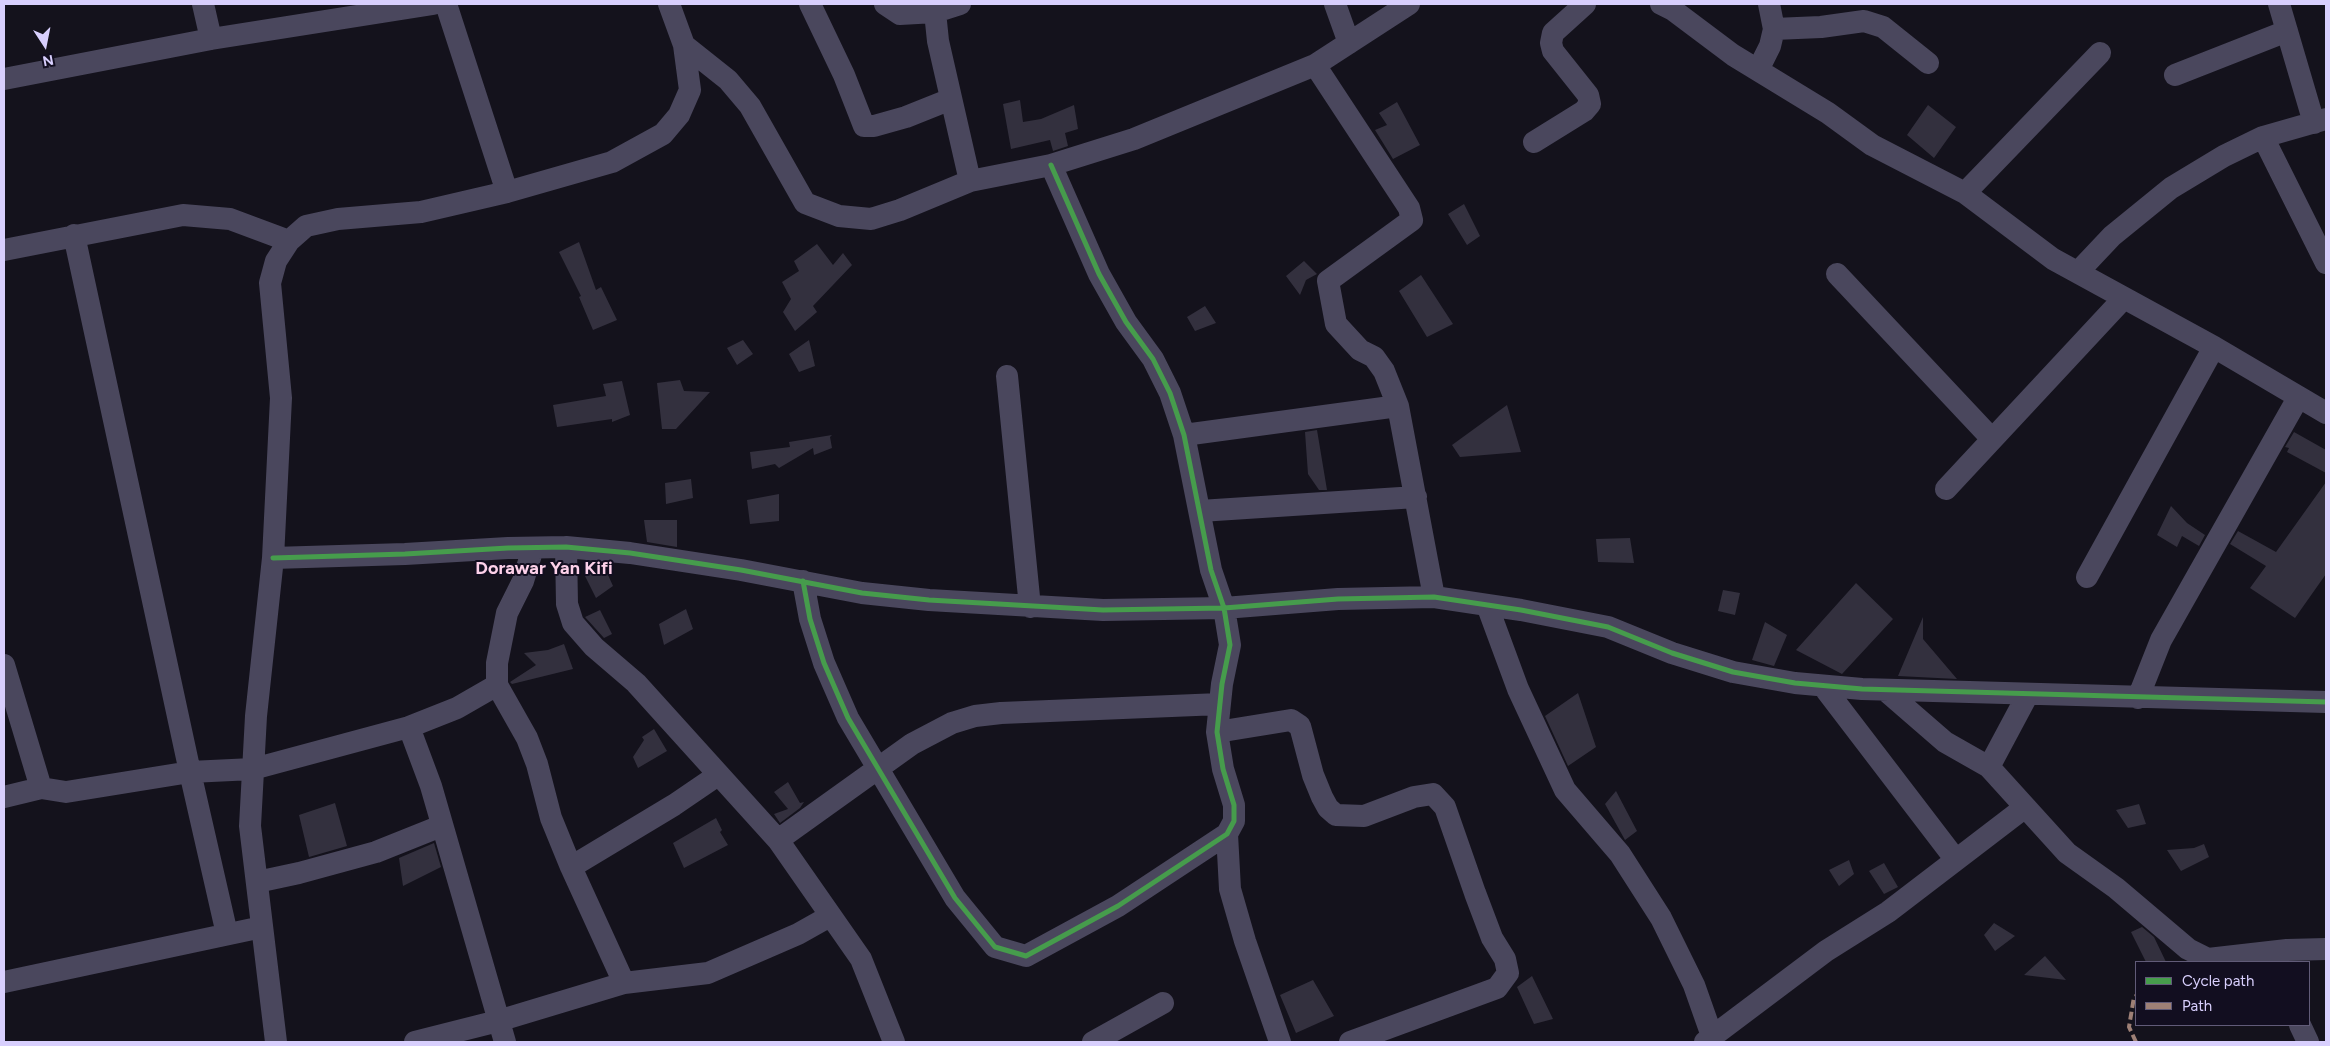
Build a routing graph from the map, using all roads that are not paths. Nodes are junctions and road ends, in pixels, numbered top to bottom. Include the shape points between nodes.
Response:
1 (203, 4) edge
2 (433, 4) edge
3 (446, 4) edge
4 (669, 4) edge
5 (810, 4) edge
6 (885, 4) edge
7 (960, 4) edge
8 (1334, 4) edge
9 (1409, 4) edge
10 (1585, 4) edge
11 (1661, 4) edge
12 (1769, 4) edge
13 (1858, 4) edge
14 (2279, 4) edge
15 (935, 12) junction
16 (1843, 23) junction
17 (1774, 29) junction
18 (2287, 31) junction
19 (211, 39) junction
20 (1349, 43) junction
21 (684, 46) junction
22 (2100, 53) dead end
23 (1928, 63) dead end
24 (1315, 65) junction
25 (1758, 70) junction
26 (2175, 74) dead end
27 (4, 79) edge
28 (951, 99) junction
29 (2320, 121) edge
30 (2263, 137) junction
31 (1534, 142) dead end
32 (1051, 166) junction
33 (970, 181) junction
34 (507, 192) junction
35 (1964, 193) junction
36 (74, 235) junction
37 (289, 241) junction
38 (4, 250) edge
39 (2326, 263) edge
40 (2078, 272) junction
41 (1837, 274) dead end
42 (2123, 299) junction
43 (2214, 347) junction
44 (1007, 376) dead end
45 (2298, 398) junction
46 (1398, 406) junction
47 (2326, 413) edge
48 (1184, 436) junction
49 (1992, 439) junction
50 (1946, 489) dead end
51 (1416, 497) junction
52 (1200, 511) junction
53 (566, 547) junction
54 (533, 548) junction
55 (273, 558) junction
56 (2087, 577) dead end
57 (803, 581) junction
58 (1434, 597) junction
59 (1487, 605) junction
60 (1030, 607) junction
61 (1224, 608) junction
62 (4, 665) edge
63 (497, 685) junction
64 (1823, 686) junction
65 (1885, 690) junction
66 (2028, 694) junction
67 (2138, 698) junction
68 (2326, 702) edge
69 (1220, 704) junction
70 (409, 727) junction
71 (1217, 732) junction
72 (1989, 767) junction
73 (253, 769) junction
74 (877, 769) junction
75 (190, 772) junction
76 (718, 775) junction
77 (41, 788) junction
78 (4, 796) edge
79 (2024, 808) junction
80 (441, 826) junction
81 (1227, 834) junction
82 (778, 840) junction
83 (1956, 860) junction
84 (571, 867) junction
85 (257, 882) junction
86 (830, 916) junction
87 (262, 927) junction
88 (227, 934) junction
89 (2326, 948) edge
90 (2266, 958) edge
91 (4, 982) edge
92 (624, 983) junction
93 (1162, 1003) dead end
94 (498, 1021) junction
95 (2300, 1026) edge
96 (1708, 1039) edge
97 (276, 1042) edge
98 (415, 1042) edge
99 (505, 1042) edge
100 (894, 1042) edge
101 (1093, 1042) edge
102 (1280, 1042) edge
103 (1350, 1042) edge
104 (2308, 1042) edge

1 - 19 street
2 - 19 street
3 - 34 street
4 - 21 street
5 - 28 street via 864,126 906,117
6 - 15 street via 900,14
7 - 15 street
8 - 20 street
9 - 20 street
10 - 31 street via 1553,34 1551,43 1553,51 1588,95 1590,104
11 - 25 street
12 - 17 street
13 - 16 street
14 - 18 street
15 - 28 street
16 - 17 street via 1821,28
16 - 23 street via 1864,21 1883,27
17 - 25 street
18 - 26 street
18 - 29 street
19 - 27 street
20 - 24 street
21 - 33 street via 728,80 750,106 805,203 839,216 871,219
21 - 34 street via 690,90 679,115 663,134 612,162
22 - 35 street
24 - 32 street via 1134,139
24 - 46 street via 1409,208 1412,220 1328,280 1336,324 1360,350 1374,357 1384,371
25 - 35 street via 1828,113 1872,145
28 - 33 street
29 - 30 street
30 - 39 street
30 - 40 street via 2171,188 2112,236
32 - 33 street
32 - 48 street via 1099,274 1126,322 1154,359 1170,393
34 - 37 street via 421,212 327,220 306,226
35 - 40 street via 2053,259
36 - 37 street via 183,216 230,220
36 - 38 street
36 - 75 street
37 - 55 street via 276,261 270,284 281,398
40 - 42 street
41 - 49 street
42 - 43 street
42 - 49 street
43 - 45 street
43 - 56 street
44 - 60 street
45 - 47 street
45 - 67 street via 2161,640
46 - 48 street
46 - 51 street
48 - 52 street
49 - 50 street
51 - 52 street
51 - 58 street
52 - 61 street via 1211,570
53 - 54 street
53 - 57 street via 630,553
53 - 76 street via 567,604 573,623 594,647 636,683
54 - 55 street
54 - 63 street via 523,580 506,613 497,663
55 - 73 street
57 - 60 street via 862,593
57 - 74 street via 810,619 824,663 848,718
58 - 59 street
58 - 61 street via 1338,599
59 - 64 street via 1608,627 1672,653 1733,672
59 - 96 street via 1518,689 1565,790 1620,854 1661,918 1694,985
60 - 61 street via 1103,610
61 - 69 street via 1230,645
62 - 77 street
63 - 70 street via 457,708
63 - 84 street via 527,738 551,818
64 - 65 street
64 - 83 street
65 - 66 street
65 - 72 street via 1945,742
66 - 67 street
66 - 72 street
67 - 68 street
69 - 71 street
69 - 74 street via 975,716 912,744
70 - 73 street
70 - 80 street via 431,786
71 - 81 street via 1234,805 1234,821
71 - 103 street via 1291,720 1300,726 1313,775 1328,808 1336,815 1364,816 1414,797 1433,794 1445,806 1475,893 1492,938 1505,959 1508,973 1497,988
72 - 79 street
73 - 75 street
73 - 85 street via 250,826
74 - 81 street via 955,898 995,947 1026,956 1118,906
74 - 82 street
75 - 77 street via 66,792
75 - 88 street
76 - 82 street
76 - 84 street
77 - 78 street
79 - 83 street
79 - 90 street via 2067,853 2116,888 2188,949 2208,959
80 - 85 street via 376,852
80 - 94 street via 462,888
81 - 102 street via 1230,888
82 - 86 street
83 - 96 street
84 - 92 street
85 - 87 street
86 - 92 street via 798,934 708,973
86 - 100 street via 861,959
87 - 88 street
87 - 97 street
88 - 91 street
89 - 90 street
92 - 94 street
93 - 101 street
94 - 98 street
94 - 99 street
95 - 104 street

